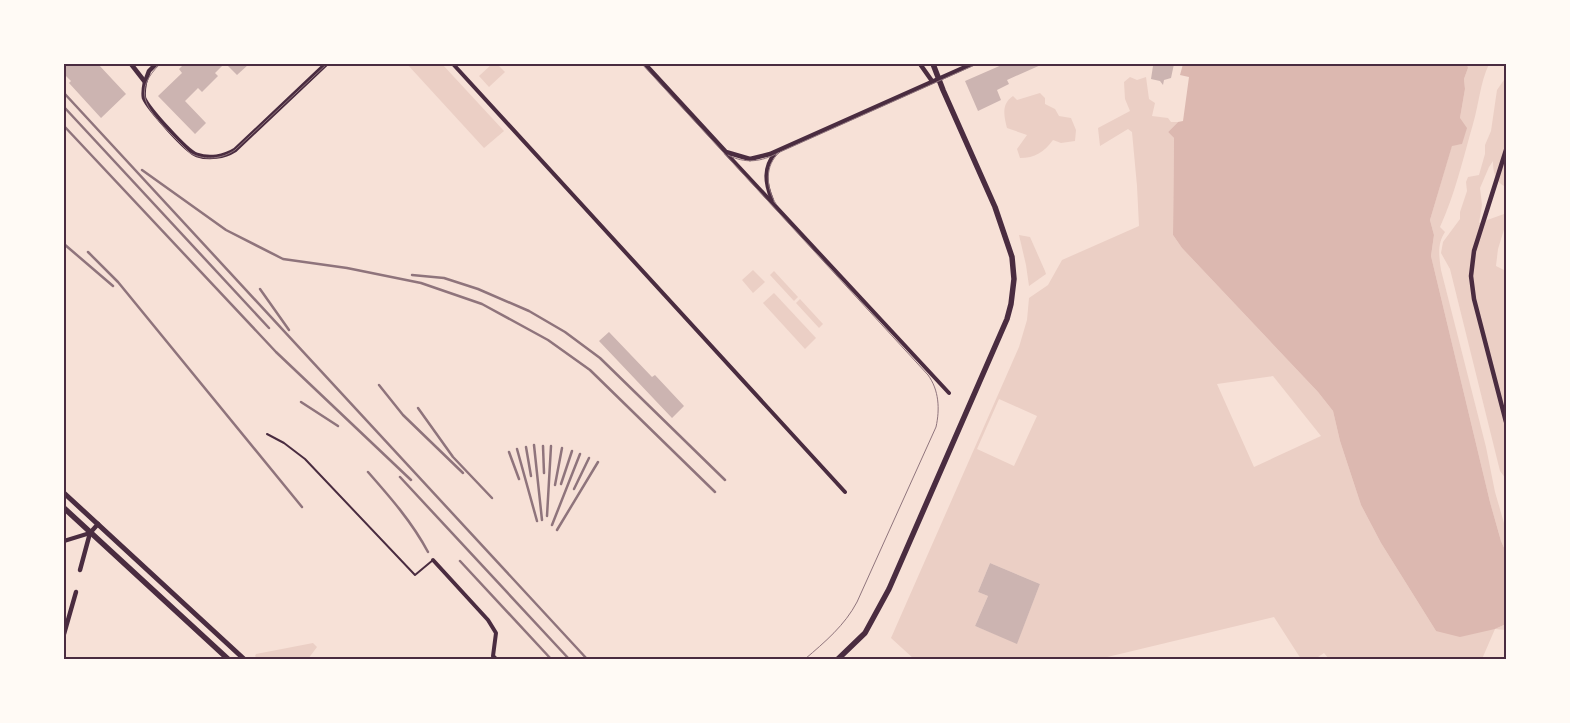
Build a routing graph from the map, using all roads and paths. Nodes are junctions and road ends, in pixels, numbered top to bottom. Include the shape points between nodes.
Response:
1 (131, 64) edge
2 (156, 64) edge
3 (326, 64) edge
4 (453, 64) edge
5 (645, 64) edge
6 (920, 64) edge
7 (934, 64) edge
8 (972, 64) edge
9 (939, 78) junction
10 (932, 81) junction
11 (145, 82) junction
12 (1506, 150) edge
13 (726, 152) junction
14 (775, 152) junction
15 (774, 204) junction
16 (949, 393) dead end
17 (1506, 422) edge
18 (267, 434) dead end
19 (845, 492) dead end
20 (64, 493) edge
21 (64, 508) edge
22 (98, 524) junction
23 (90, 533) junction
24 (64, 541) edge
25 (433, 560) joint
26 (80, 570) dead end
27 (76, 592) dead end
28 (64, 634) edge
29 (228, 659) edge
30 (244, 659) edge
31 (496, 659) edge
32 (838, 659) edge

1 - 11 street
2 - 11 street
3 - 11 street via 235,150 222,156 200,156 188,150 152,111 144,94
4 - 19 street
5 - 13 street
6 - 10 street
7 - 9 main road
8 - 9 street
9 - 10 street
9 - 32 main road via 1005,232 1014,279 1011,304 889,589 865,633
10 - 14 street
12 - 17 street via 1474,251 1471,276
13 - 14 street via 753,159
13 - 15 street
14 - 15 street via 765,172
15 - 16 street
18 - 25 lane via 305,459 415,575
20 - 22 main road
21 - 23 main road
22 - 23 street
22 - 30 main road
23 - 24 street
23 - 26 street
23 - 29 main road
25 - 31 street via 496,633
27 - 28 street

